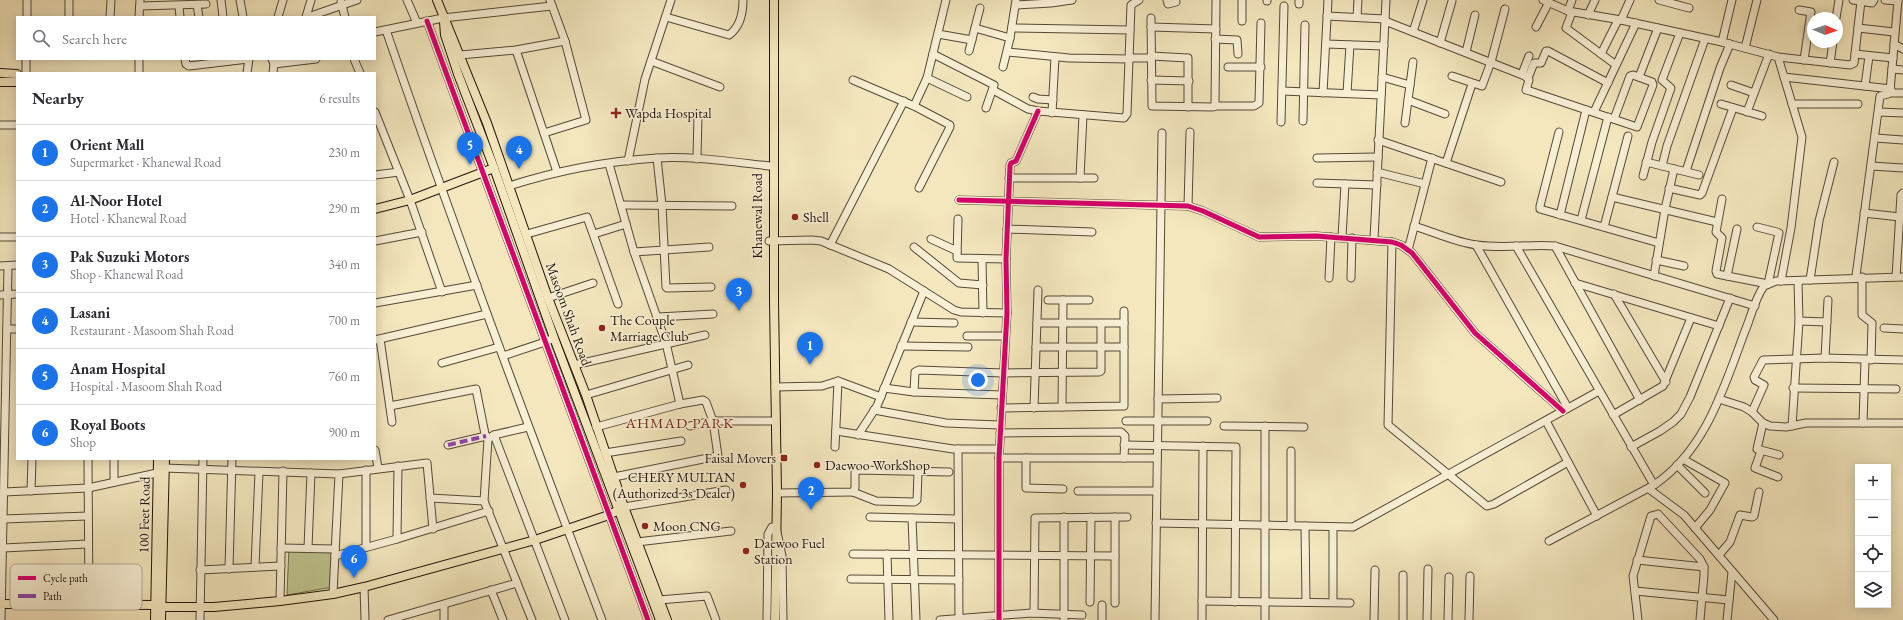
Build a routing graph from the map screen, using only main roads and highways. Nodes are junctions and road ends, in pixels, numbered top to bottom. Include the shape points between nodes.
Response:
1 (437, 0) edge
2 (769, 0) edge
3 (774, 0) edge
4 (443, 19) junction
5 (0, 74) edge
6 (16, 74) edge
7 (0, 82) edge
8 (16, 82) edge
9 (772, 85) junction
10 (487, 123) junction
11 (478, 127) junction
12 (494, 168) junction
13 (376, 209) edge
14 (515, 231) junction
15 (525, 231) junction
16 (772, 241) junction
17 (158, 460) edge
18 (165, 460) edge
19 (621, 508) junction
20 (774, 527) junction
21 (776, 550) junction
22 (142, 606) edge
23 (158, 606) junction
24 (155, 620) edge
25 (161, 620) edge
26 (660, 620) edge
27 (667, 620) edge
28 (771, 620) edge
29 (775, 620) edge
30 (779, 620) edge

1 - 4 main road, Masoom Shah Road
2 - 9 main road, Khanewal Road
3 - 9 main road, Khanewal Road
4 - 10 main road, Masoom Shah Road
4 - 11 main road, Masoom Shah Road via 449,48
5 - 6 main road
7 - 8 main road
9 - 16 main road, Khanewal Road
9 - 16 main road, Khanewal Road
10 - 11 main road
10 - 15 main road, Masoom Shah Road
11 - 12 main road, Masoom Shah Road
12 - 13 main road via 441,190
12 - 14 main road, Masoom Shah Road
14 - 15 main road
14 - 19 main road, Masoom Shah Road
15 - 19 main road, Masoom Shah Road via 586,395 614,477
16 - 20 main road, Khanewal Road via 771,421
16 - 20 main road, Khanewal Road via 777,493
17 - 23 main road, 100 Feet Road
18 - 23 main road, 100 Feet Road
19 - 23 main road via 609,515 535,540 333,594 200,608
19 - 26 main road, Masoom Shah Road
19 - 27 main road, Masoom Shah Road
20 - 21 main road, Khanewal Road
20 - 28 main road, Khanewal Road
21 - 29 main road, Khanewal Road
21 - 30 main road
22 - 23 main road
23 - 24 main road, 100 Feet Road
23 - 25 main road, 100 Feet Road

